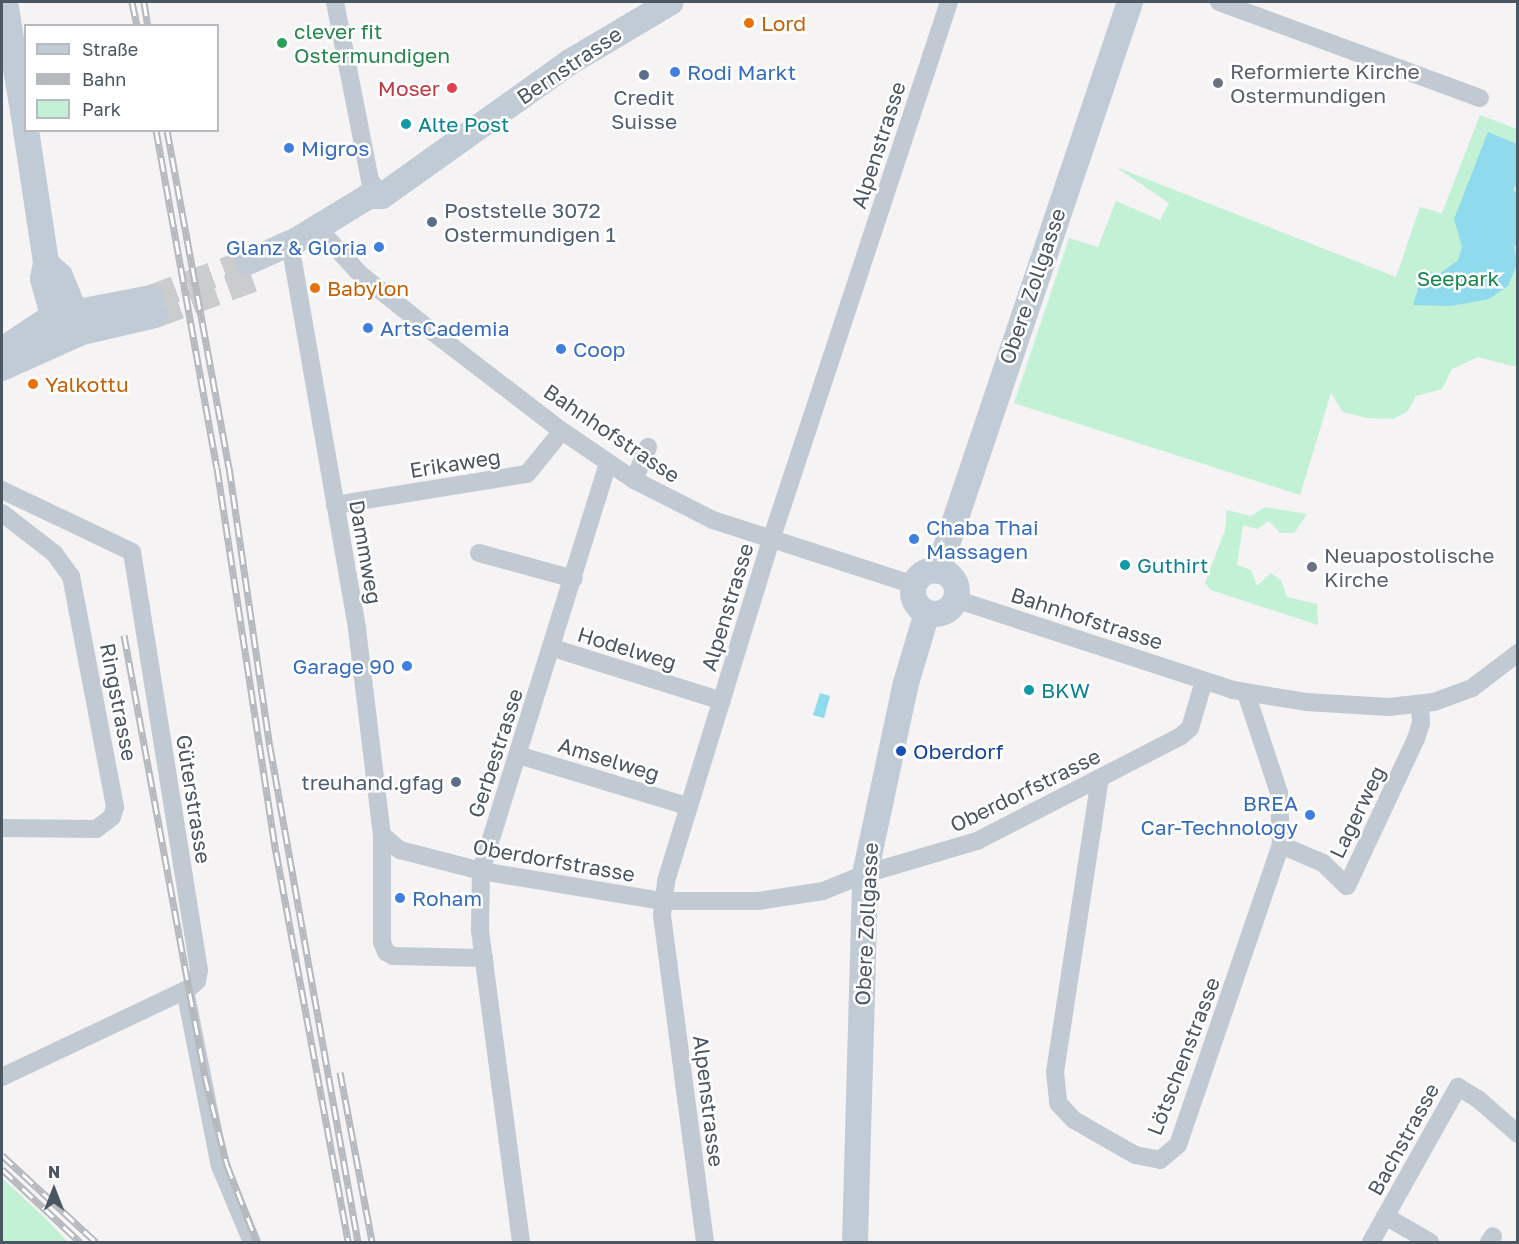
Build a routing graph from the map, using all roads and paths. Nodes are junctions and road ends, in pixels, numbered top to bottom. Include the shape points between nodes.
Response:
1 (335, 2) edge
2 (671, 2) edge
3 (949, 2) edge
4 (1130, 2) edge
5 (1219, 2) edge
6 (5, 14) edge
7 (1480, 98) dead end
8 (24, 119) edge
9 (26, 132) edge
10 (382, 196) junction
11 (323, 234) junction
12 (293, 261) junction
13 (153, 306) tunnel mouth
14 (62, 327) junction
15 (2, 350) edge
16 (2, 368) edge
17 (562, 430) junction
18 (648, 447) dead end
19 (608, 463) junction
20 (634, 480) junction
21 (2, 490) edge
22 (335, 505) junction
23 (2, 513) edge
24 (771, 540) junction
25 (479, 553) dead end
26 (938, 571) junction
27 (574, 579) junction
28 (914, 585) junction
29 (956, 598) junction
30 (927, 613) junction
31 (553, 648) junction
32 (1518, 653) edge
33 (1204, 681) junction
34 (1246, 693) junction
35 (722, 701) junction
36 (1420, 704) junction
37 (519, 755) junction
38 (1100, 778) junction
39 (687, 806) junction
40 (2, 828) edge
41 (388, 842) junction
42 (1281, 845) junction
43 (481, 871) junction
44 (865, 874) junction
45 (663, 902) junction
46 (484, 958) junction
47 (185, 990) junction
48 (2, 1077) edge
49 (1518, 1134) edge
50 (1385, 1216) junction
51 (252, 1242) edge
52 (521, 1242) edge
53 (705, 1242) edge
54 (855, 1242) edge
55 (1371, 1242) edge
56 (1430, 1242) edge

1 - 10 street via 370,181
2 - 10 street, Bernstrasse via 570,62
3 - 24 street, Alpenstrasse
4 - 26 street, Obere Zollgasse
5 - 7 street
6 - 8 street
9 - 14 street via 46,263 43,279
10 - 11 street, Bernstrasse via 369,196
11 - 12 street, Bernstrasse
11 - 12 street, Bernstrasse via 251,270
11 - 17 street, Bahnhofstrasse via 360,274
12 - 22 street, Dammweg
13 - 14 street
14 - 15 street
14 - 16 street
17 - 19 street, Bahnhofstrasse
17 - 22 street, Erikaweg via 527,474
18 - 20 street
19 - 20 street, Bahnhofstrasse
19 - 27 street, Gerbestrasse
20 - 24 street, Bahnhofstrasse via 698,514
21 - 47 street, Güterstrasse via 132,552 199,970 197,981
22 - 41 street, Dammweg
23 - 40 street, Ringstrasse via 54,553 71,576 115,807 112,817 96,829
24 - 28 street, Bahnhofstrasse
24 - 35 street, Alpenstrasse
25 - 27 street
26 - 28 street via 923,574
26 - 29 street via 953,581
27 - 31 street, Gerbestrasse
28 - 30 street via 916,604
29 - 30 street via 942,613
29 - 33 street, Bahnhofstrasse
30 - 44 street, Obere Zollgasse via 906,683
31 - 35 street, Hodelweg
31 - 37 street, Gerbestrasse
32 - 36 street via 1472,688
33 - 34 street
33 - 38 street, Oberdorfstrasse via 1188,731
34 - 36 street via 1361,705
34 - 42 street via 1279,793
35 - 39 street, Alpenstrasse
36 - 42 street, Lagerweg via 1421,723 1416,739 1347,886 1323,863
37 - 39 street, Amselweg
37 - 43 street, Gerbestrasse
38 - 42 street, Lötschenstrasse via 1055,1072 1058,1103 1074,1120 1134,1155 1160,1160 1178,1145
38 - 44 street, Oberdorfstrasse via 977,841
39 - 45 street, Alpenstrasse
41 - 43 street, Oberdorfstrasse
41 - 46 street, Dammweg via 382,942 386,952 393,956
43 - 45 street, Oberdorfstrasse
43 - 46 street, Gerbestrasse via 478,898
44 - 45 street, Oberdorfstrasse via 823,891 779,899
44 - 54 street, Obere Zollgasse
45 - 53 street, Alpenstrasse
46 - 52 street, Gerbestrasse
47 - 48 street
47 - 51 street via 220,1166
49 - 50 street, Bachstrasse via 1458,1087
50 - 55 street, Bachstrasse
50 - 56 street, Bachstrasse

